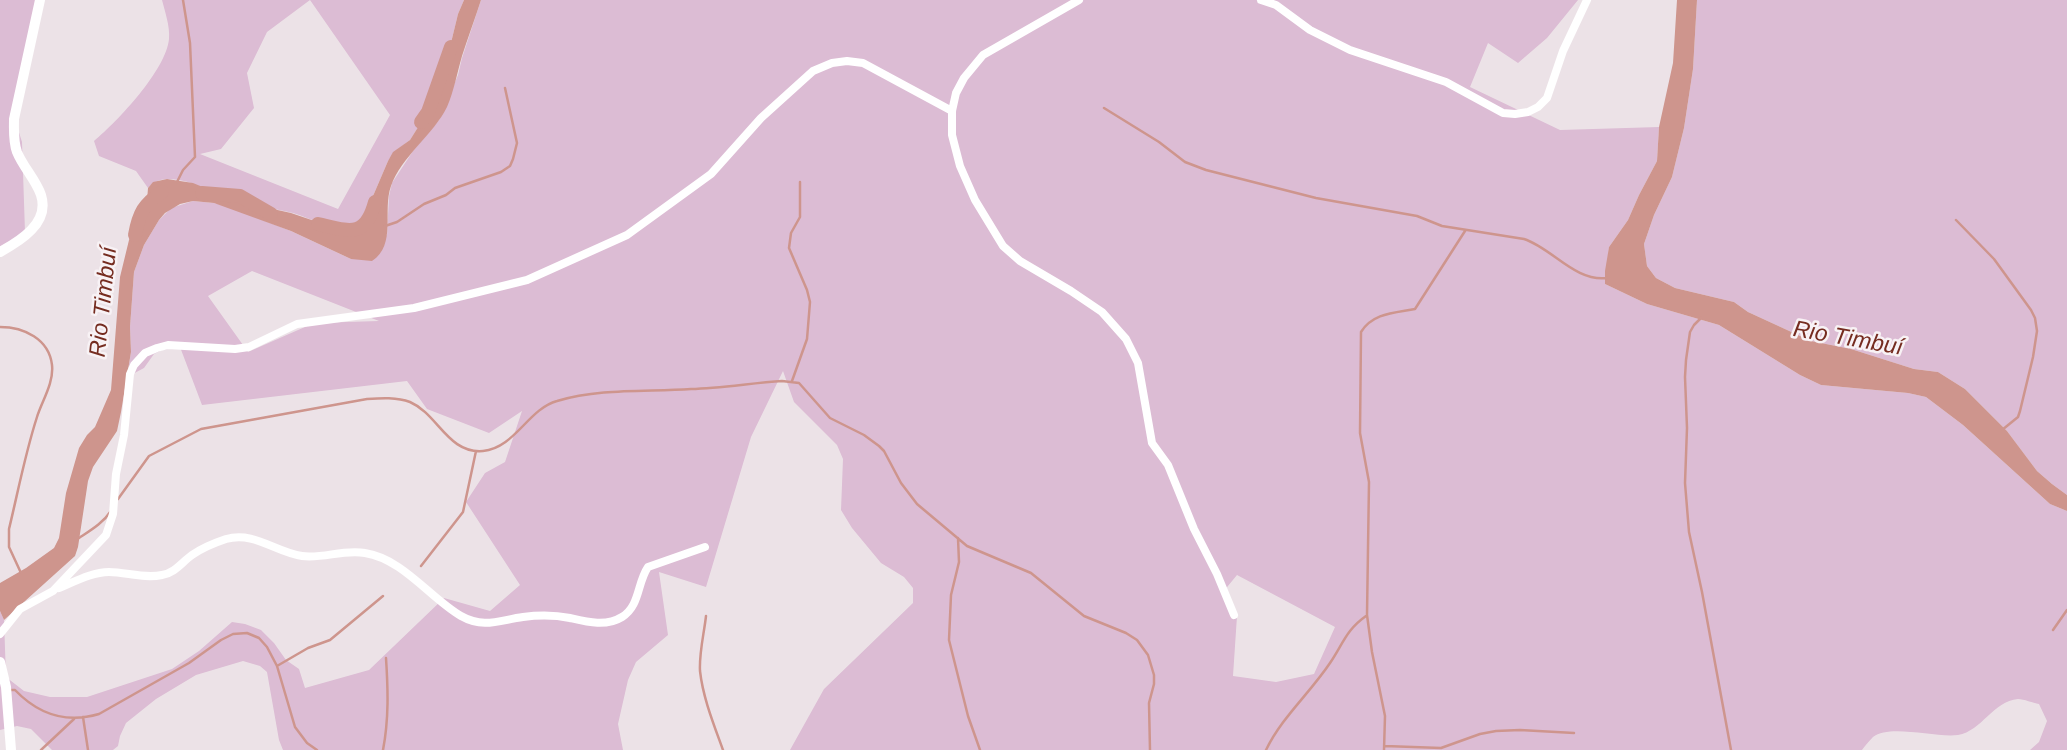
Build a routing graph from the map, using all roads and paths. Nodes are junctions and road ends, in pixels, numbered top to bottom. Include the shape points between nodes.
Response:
1 (40, 0) edge
2 (1079, 0) edge
3 (1261, 0) edge
4 (1587, 0) edge
5 (952, 111) junction
6 (0, 252) edge
7 (705, 547) dead end
8 (52, 591) junction
9 (1234, 615) dead end
10 (0, 634) edge
11 (0, 662) edge
12 (11, 750) edge

1 - 6 street via 13,135 17,152 41,195 42,215 27,235
2 - 5 street via 983,55 964,78
3 - 4 street via 1350,50 1446,82 1503,113 1515,114 1528,112 1547,98
5 - 8 street via 863,63 832,63 813,71 761,118 711,174 627,235 527,280 414,308 297,324 249,348 168,345 145,353 134,365 128,385 110,526 98,546
5 - 9 street via 960,166 1003,246 1102,313 1133,352 1152,443 1168,465
7 - 8 street via 648,567 631,610 622,618 598,623 532,616 481,624 448,608 423,585 376,555 349,551 304,556 239,537 206,547 165,575 107,572
8 - 10 street via 24,606
11 - 12 street

